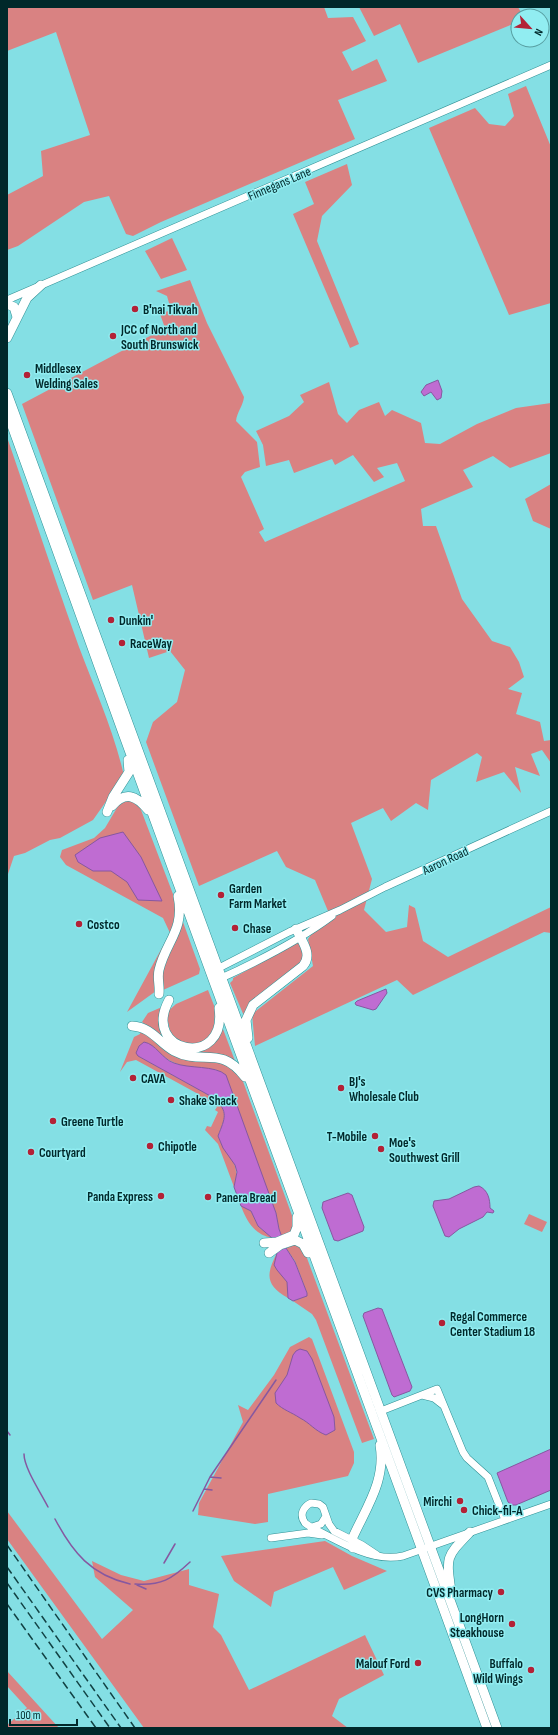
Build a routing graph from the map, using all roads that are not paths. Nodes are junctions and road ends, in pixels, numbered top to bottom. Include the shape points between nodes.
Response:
1 (551, 65) edge
2 (41, 285) junction
3 (7, 300) edge
4 (7, 304) edge
5 (17, 317) junction
6 (7, 338) edge
7 (7, 393) edge
8 (7, 412) edge
9 (124, 736) junction
10 (551, 811) edge
11 (153, 816) junction
12 (173, 871) junction
13 (298, 933) junction
14 (214, 970) junction
15 (217, 980) junction
16 (217, 991) junction
17 (159, 994) dead end
18 (169, 1000) dead end
19 (132, 1026) dead end
20 (252, 1063) junction
21 (251, 1086) junction
22 (297, 1209) junction
23 (290, 1239) junction
24 (271, 1246) dead end
25 (328, 1294) junction
26 (422, 1395) junction
27 (444, 1405) junction
28 (381, 1411) junction
29 (375, 1422) junction
30 (551, 1504) edge
31 (326, 1516) junction
32 (505, 1520) junction
33 (312, 1527) junction
34 (470, 1532) junction
35 (271, 1538) dead end
36 (334, 1539) junction
37 (353, 1544) junction
38 (426, 1548) junction
39 (455, 1612) junction
40 (487, 1728) edge
41 (497, 1728) edge

1 - 2 street, Finnegans Lane
2 - 3 street, Finnegans Lane
2 - 5 highway via 27,298
4 - 5 highway via 14,307
5 - 6 highway
7 - 14 highway
8 - 9 highway
9 - 11 highway
9 - 11 highway via 129,772 107,812 119,799 130,796 142,803
10 - 13 street, Aaron Road via 385,888
11 - 12 highway
12 - 14 highway
12 - 17 highway via 180,916 176,932 159,969
13 - 14 street, Aaron Road
13 - 15 street, Aaron Road via 251,964
13 - 20 highway via 308,955 306,962 257,1002 248,1014 246,1030
14 - 15 highway
15 - 16 highway
15 - 20 highway
16 - 18 highway via 220,1017 218,1030 209,1042 197,1048 179,1046 167,1035 162,1020
16 - 21 highway
19 - 21 highway via 148,1030 179,1053 229,1061 238,1068
20 - 28 highway
21 - 22 highway
22 - 23 highway via 296,1231
22 - 25 highway
23 - 24 highway
23 - 25 highway via 303,1244
25 - 29 highway
26 - 27 street via 434,1398
26 - 27 street via 437,1389
26 - 28 street
27 - 32 street via 463,1452 488,1477
28 - 38 highway
29 - 37 highway via 382,1458 380,1476
29 - 38 highway
30 - 32 street
31 - 33 street via 321,1524
31 - 33 street via 319,1504 311,1503 305,1507 302,1511 303,1519
31 - 37 street via 333,1529
32 - 34 street
33 - 36 street
34 - 38 street
34 - 39 highway via 448,1558
35 - 36 street via 308,1532
36 - 37 street
37 - 38 street via 377,1555 394,1558
38 - 39 highway
38 - 40 highway
39 - 41 highway

